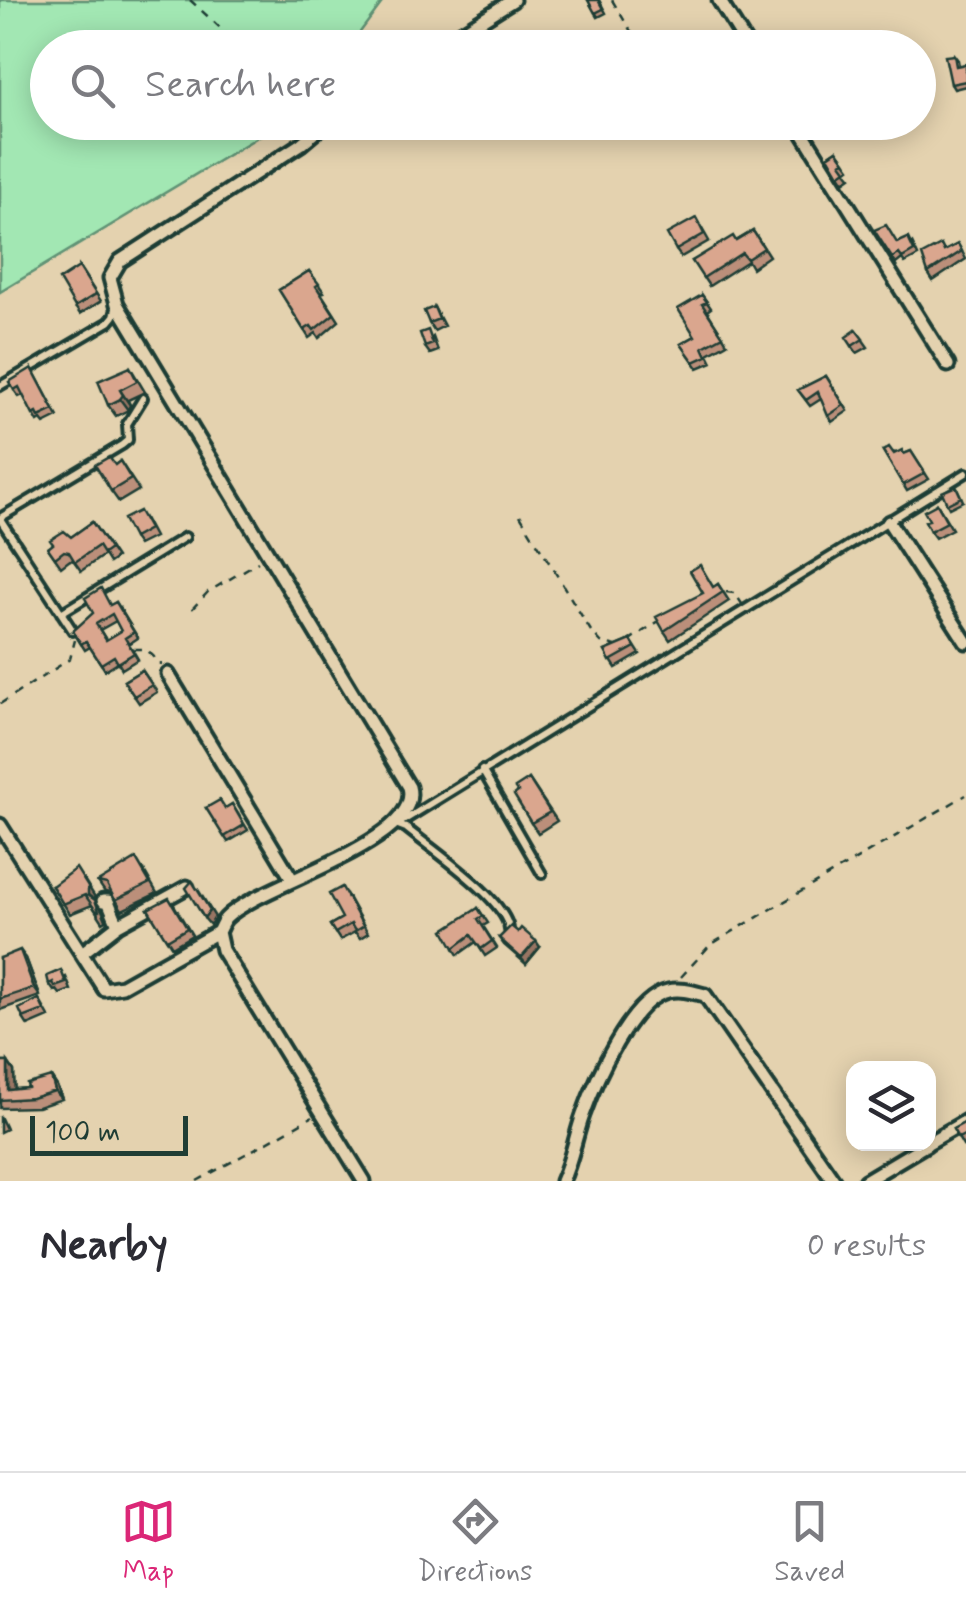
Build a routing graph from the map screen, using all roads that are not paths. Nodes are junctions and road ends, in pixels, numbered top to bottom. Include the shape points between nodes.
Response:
1 (513, 0) edge
2 (719, 0) edge
3 (465, 30) edge
4 (738, 30) edge
5 (306, 140) edge
6 (807, 140) edge
7 (117, 304) junction
8 (948, 365) dead end
9 (0, 386) edge
10 (143, 398) dead end
11 (966, 473) edge
12 (0, 518) edge
13 (889, 522) junction
14 (185, 537) dead end
15 (61, 613) junction
16 (74, 631) edge
17 (966, 642) edge
18 (168, 674) road end
19 (482, 770) junction
20 (397, 824) junction
21 (0, 825) edge
22 (542, 874) dead end
23 (292, 879) junction
24 (187, 886) edge
25 (103, 902) dead end
26 (118, 925) junction
27 (218, 932) junction
28 (508, 933) edge
29 (82, 953) junction
30 (966, 1120) edge
31 (936, 1138) edge
32 (915, 1151) edge
33 (364, 1181) edge
34 (562, 1181) edge
35 (834, 1181) edge
36 (865, 1181) edge

1 - 3 street
2 - 4 street
5 - 7 street via 120,261 110,278
6 - 8 street
7 - 9 lane via 109,322
7 - 20 street via 410,787 410,808
10 - 12 lane via 122,445
11 - 13 lane
12 - 15 lane
13 - 17 street
13 - 19 lane
14 - 15 lane
15 - 16 lane
18 - 23 street
19 - 20 lane
19 - 22 lane
20 - 23 street
20 - 28 lane via 495,902
21 - 29 street
23 - 27 street via 226,918
24 - 26 street
25 - 26 street
26 - 29 street
27 - 29 street via 111,990
27 - 33 street via 228,962
30 - 31 street
32 - 36 street
34 - 35 street via 583,1113 611,1055 638,1009 670,990 706,995

